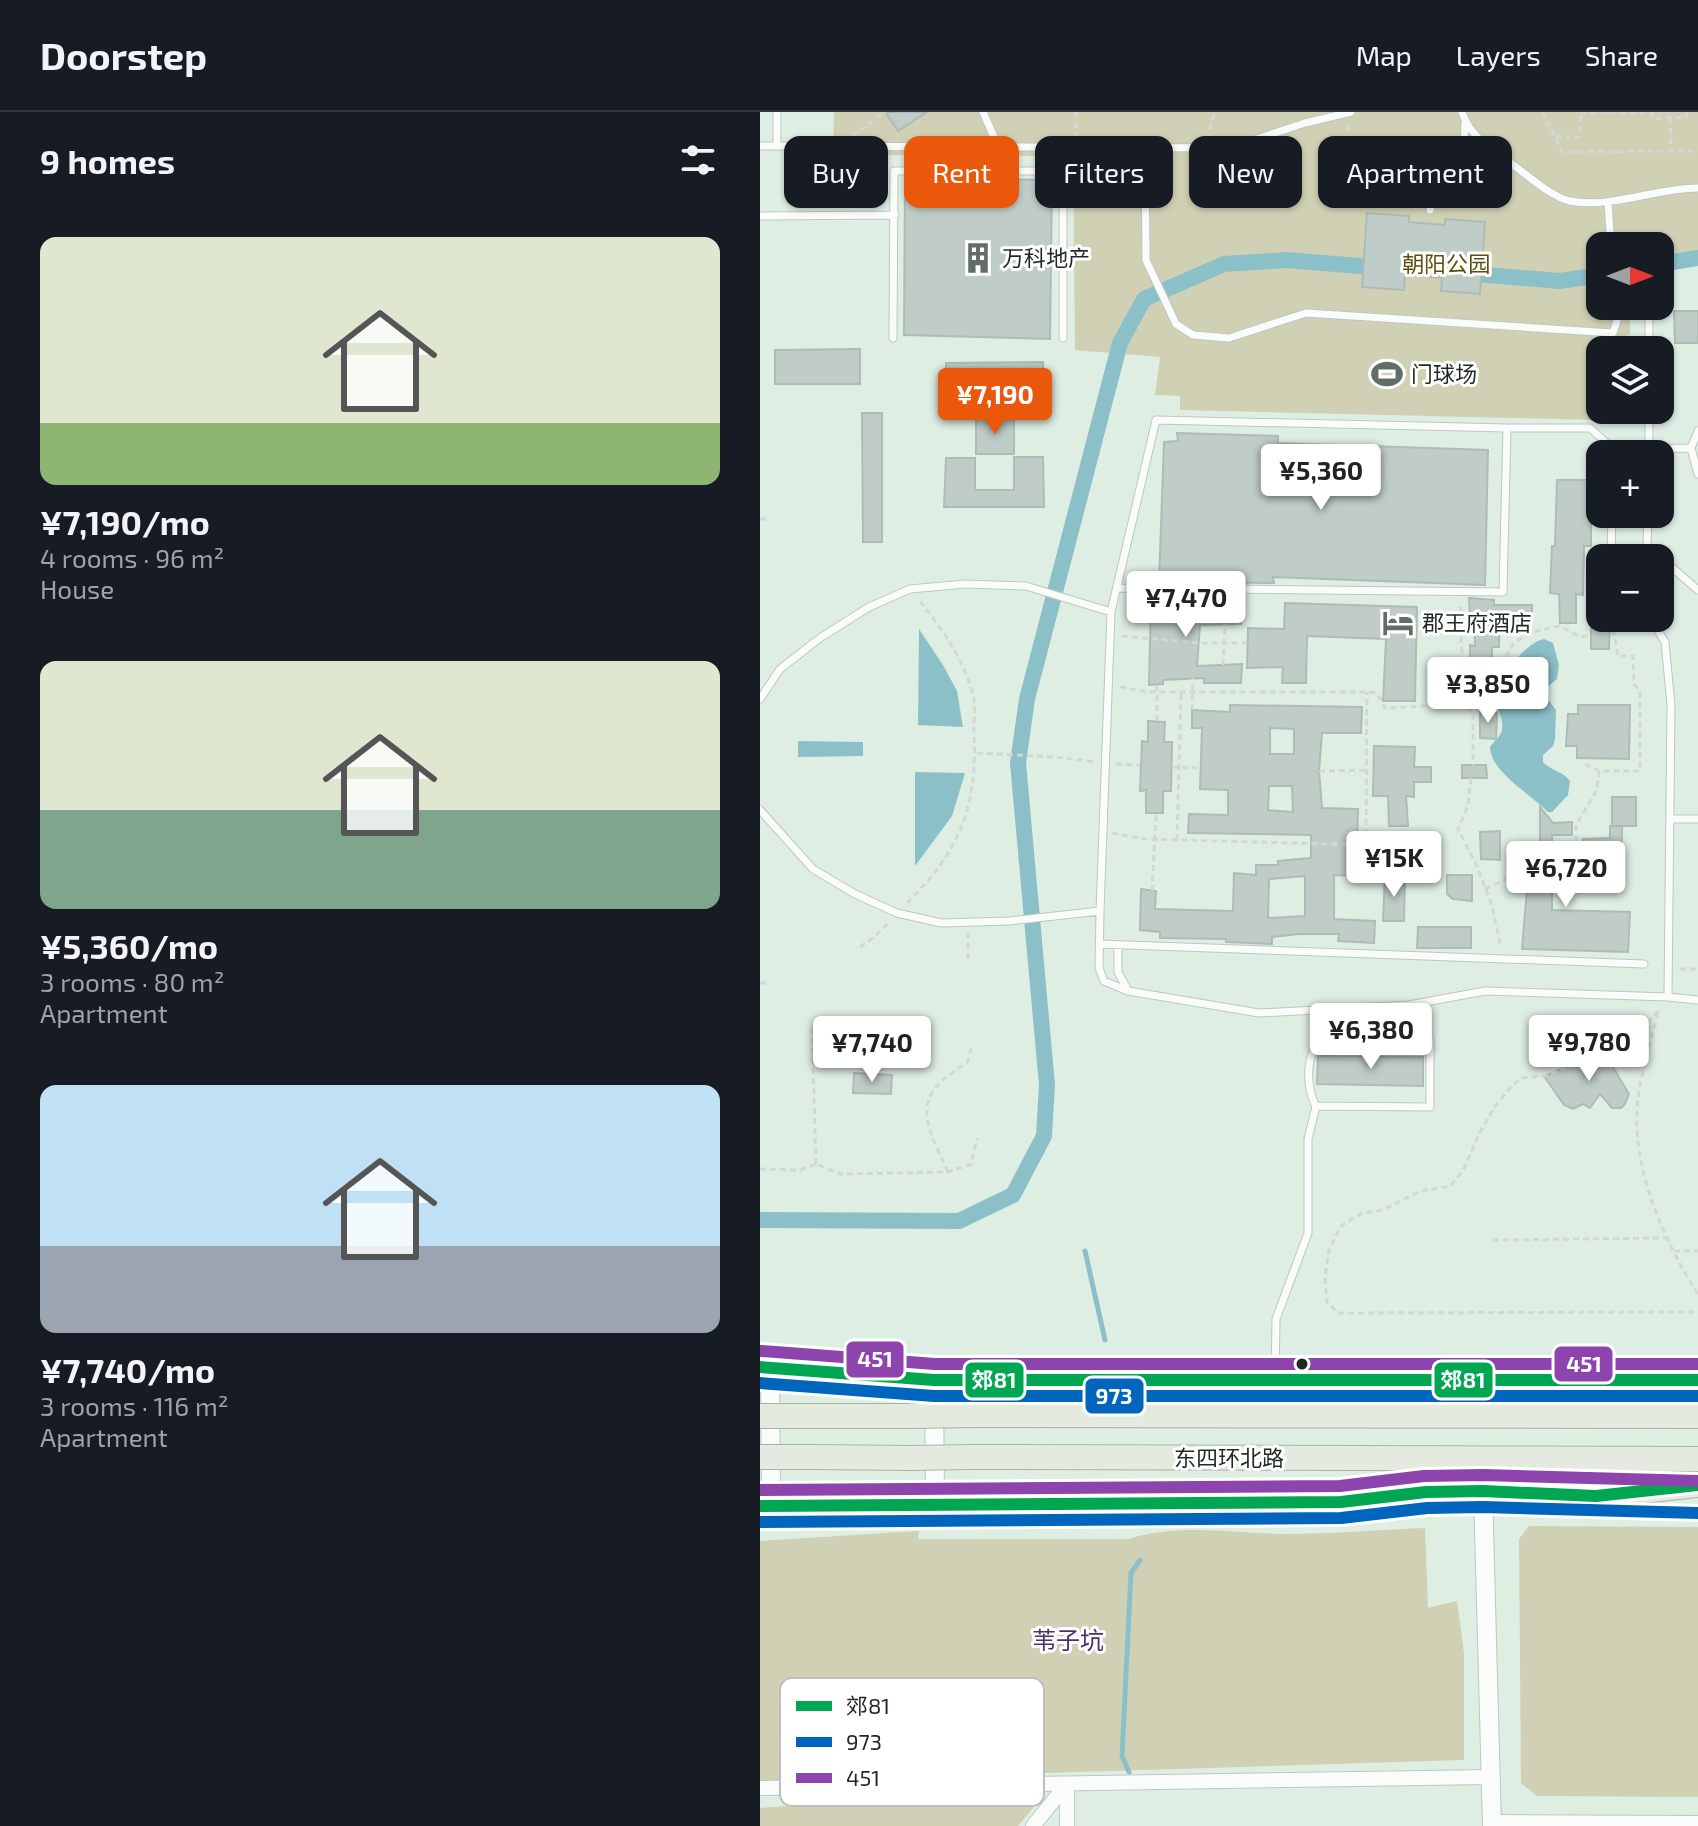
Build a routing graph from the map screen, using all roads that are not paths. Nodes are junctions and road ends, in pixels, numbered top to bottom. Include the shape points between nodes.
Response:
1 (777, 112) edge
2 (983, 112) edge
3 (1462, 112) edge
4 (1348, 113) edge
5 (1465, 122) junction
6 (994, 136) edge
7 (1464, 136) edge
8 (760, 146) edge
9 (777, 146) junction
10 (904, 147) edge
11 (1173, 147) edge
12 (1698, 188) edge
13 (1608, 203) junction
14 (1146, 208) edge
15 (895, 215) junction
16 (760, 216) edge
17 (1609, 232) edge
18 (1617, 320) edge
19 (893, 338) dead end
20 (1063, 338) dead end
21 (1507, 428) junction
22 (1698, 431) edge
23 (1602, 440) edge
24 (1691, 448) junction
25 (1674, 449) edge
26 (1698, 474) edge
27 (1648, 528) edge
28 (1118, 588) junction
29 (1698, 590) edge
30 (1111, 612) junction
31 (1659, 632) edge
32 (760, 699) edge
33 (760, 810) edge
34 (1670, 819) junction
35 (1698, 819) edge
36 (1100, 911) junction
37 (1099, 944) junction
38 (1118, 945) junction
39 (1644, 964) dead end
40 (1128, 991) junction
41 (1668, 997) junction
42 (1698, 1000) edge
43 (1316, 1106) junction
44 (765, 1367) edge
45 (934, 1380) junction
46 (1698, 1380) edge
47 (1275, 1382) junction
48 (760, 1416) edge
49 (1698, 1416) edge
50 (760, 1457) edge
51 (1698, 1459) edge
52 (1698, 1485) edge
53 (1483, 1491) junction
54 (1596, 1496) junction
55 (1698, 1497) edge
56 (935, 1504) junction
57 (766, 1506) edge
58 (1491, 1777) junction
59 (1044, 1784) edge
60 (1067, 1784) junction
61 (760, 1788) edge
62 (780, 1788) edge
63 (1698, 1823) edge
64 (1492, 1824) edge
65 (1033, 1826) edge
66 (1067, 1826) edge

1 - 9 lane
2 - 6 lane
3 - 5 lane
4 - 11 lane via 1229,148
5 - 7 lane
5 - 13 lane via 1479,139 1567,201
8 - 9 lane
9 - 10 lane
12 - 13 lane via 1673,188
13 - 17 lane
14 - 18 lane via 1146,260 1176,324 1193,335 1229,338 1306,313 1613,333
15 - 16 lane
15 - 19 lane
15 - 20 lane via 894,171 1063,171
21 - 23 lane via 1590,428
21 - 28 lane via 1156,420
21 - 28 lane via 1503,592
22 - 24 lane
24 - 25 lane
24 - 26 lane
27 - 29 lane via 1647,546
28 - 30 lane
30 - 32 lane via 1026,586 910,589 820,638 780,669
30 - 36 lane
31 - 34 lane via 1665,642 1671,705
33 - 36 lane via 813,869 897,913 941,923
34 - 35 lane
34 - 41 lane
36 - 37 lane
37 - 38 lane
37 - 40 lane via 1104,981
38 - 39 lane
38 - 40 lane via 1118,972
40 - 41 lane via 1259,1013 1409,1005 1485,991
41 - 42 lane
43 - 43 lane via 1430,1107 1430,1040 1316,1045 1311,1053 1310,1095
43 - 47 lane via 1308,1139 1308,1233 1276,1319
44 - 45 street
44 - 57 street
45 - 47 street
45 - 56 street
46 - 47 street
48 - 49 highway, 东四环北路, bridge
50 - 51 highway, 东四环北路, bridge
52 - 54 highway
53 - 54 street, 东四环北路
53 - 56 street, 东四环北路 via 1341,1502
53 - 58 street
54 - 55 street, 东四环北路
56 - 57 street, 东四环北路
58 - 60 street
58 - 64 street
59 - 60 street
60 - 65 street
60 - 66 street
61 - 62 street
63 - 64 street

